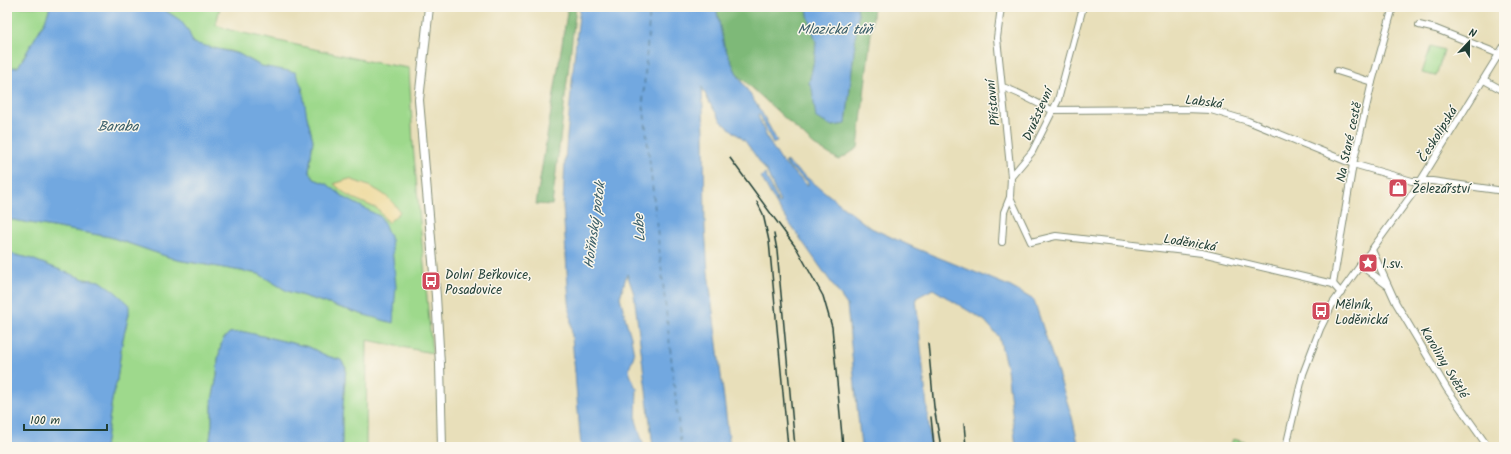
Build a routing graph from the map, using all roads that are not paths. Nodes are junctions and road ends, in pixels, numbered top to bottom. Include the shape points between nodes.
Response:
1 (429, 7) edge
2 (1001, 7) edge
3 (1083, 7) edge
4 (1393, 7) edge
5 (1419, 25) dead end
6 (1504, 46) edge
7 (1499, 54) junction
8 (1337, 71) dead end
9 (1484, 80) junction
10 (1372, 82) junction
11 (1002, 87) junction
12 (1504, 91) edge
13 (1052, 110) junction
14 (1353, 164) junction
15 (1011, 177) junction
16 (1420, 182) junction
17 (1504, 191) edge
18 (1010, 197) junction
19 (1002, 242) dead end
20 (1031, 242) joint
21 (1372, 250) junction
22 (1360, 265) junction
23 (1333, 284) junction
24 (1388, 286) junction
25 (1341, 293) junction
26 (442, 447) edge
27 (1286, 447) edge
28 (1488, 447) edge

1 - 26 street via 419,100 436,296
2 - 11 street, Přístavní via 997,38
3 - 13 street, Družstevní via 1058,100
4 - 10 street, Na Staré cestě
5 - 7 street via 1436,29
6 - 7 street, Českolipská
7 - 9 street, Českolipská
8 - 10 street
9 - 12 street
9 - 16 street, Českolipská
10 - 14 street, Na Staré cestě
11 - 13 street, Labská via 1014,90
11 - 15 street, Přístavní
13 - 14 street, Labská via 1211,110 1248,121
13 - 15 street, Družstevní via 1032,152
14 - 16 street, Labská
14 - 23 street, Na Staré cestě
15 - 18 street, Přístavní
16 - 17 street, Labská via 1432,181
16 - 21 street, Českolipská
18 - 19 street, Přístavní via 1004,212
18 - 20 street, Přístavní
20 - 23 street, Loděnická via 1056,236 1202,253
21 - 22 street, Českolipská
21 - 24 street, Karoliny Světlé
22 - 24 street, Karoliny Světlé
22 - 25 street, Českolipská
23 - 25 street
24 - 28 street, Karoliny Světlé via 1447,389
25 - 27 street, Českolipská via 1320,329 1303,374

